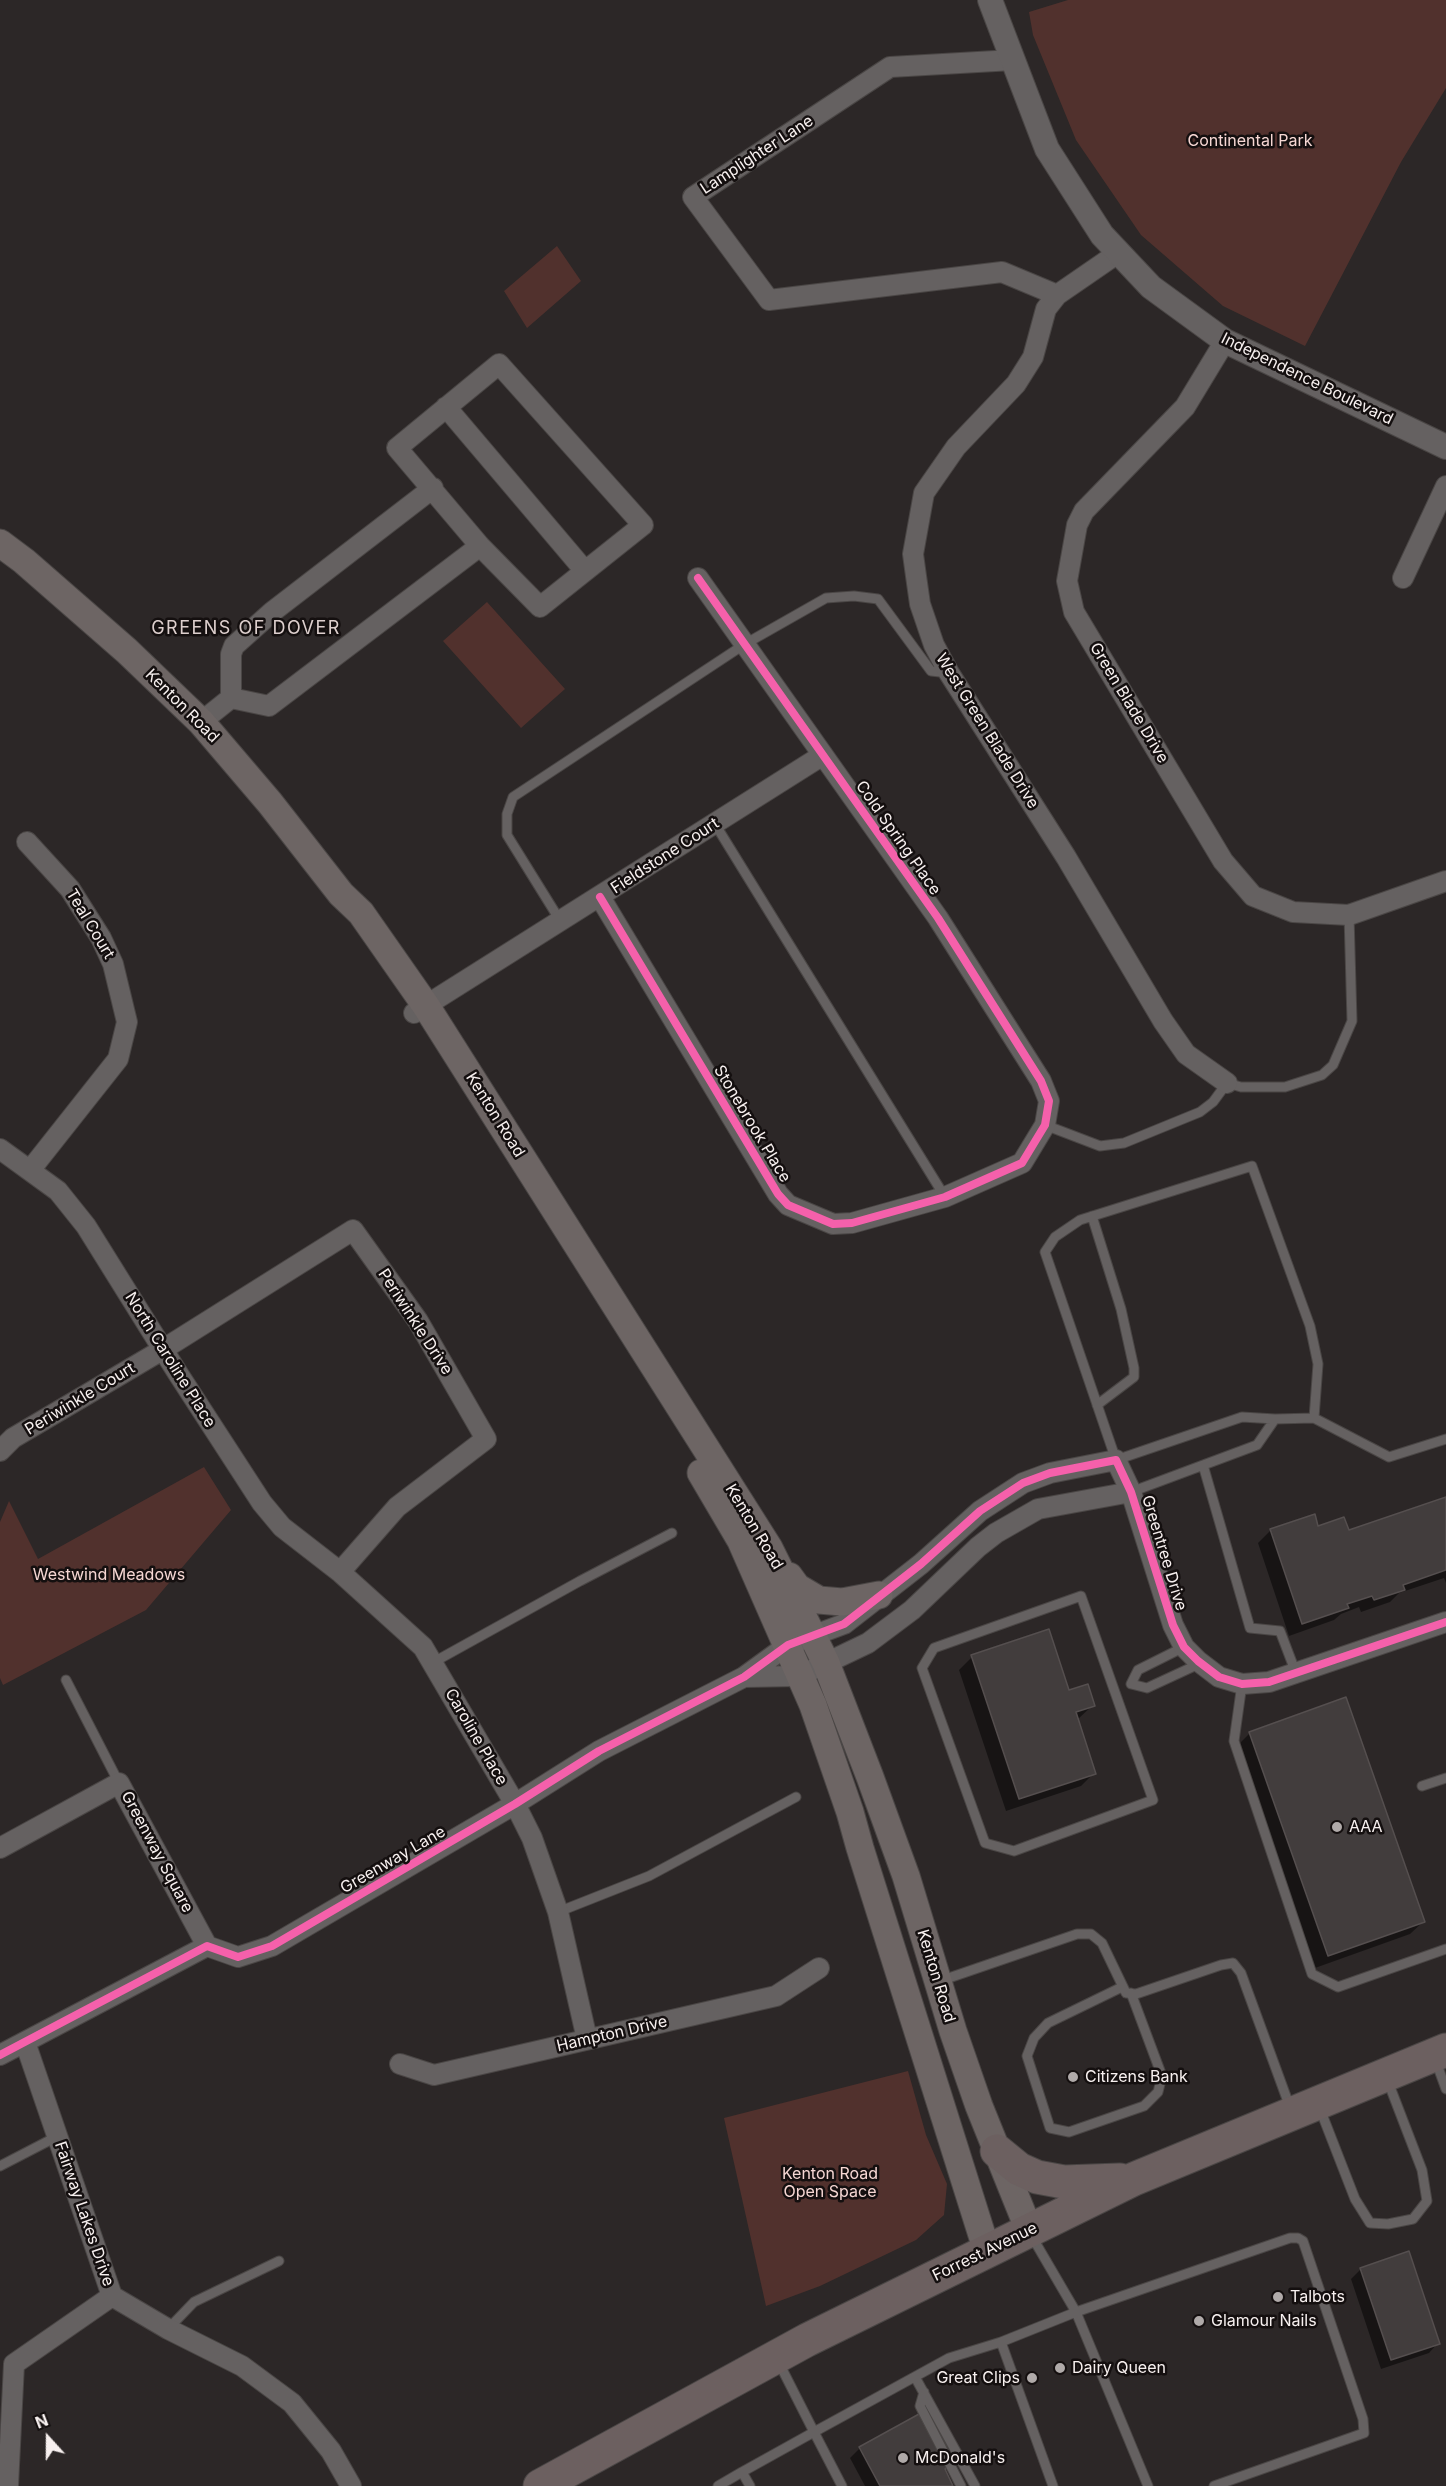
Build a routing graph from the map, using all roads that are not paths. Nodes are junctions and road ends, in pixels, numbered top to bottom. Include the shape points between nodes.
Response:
1 (990, 0) edge
2 (1013, 60) junction
3 (1118, 253) junction
4 (1057, 295) junction
5 (1225, 341) junction
6 (446, 407) junction
7 (1446, 447) edge
8 (1446, 486) edge
9 (433, 488) junction
10 (0, 543) edge
11 (480, 546) junction
12 (585, 571) junction
13 (698, 578) dead end
14 (1403, 578) dead end
15 (745, 644) junction
16 (949, 673) junction
17 (231, 698) junction
18 (201, 722) junction
19 (823, 755) junction
20 (715, 824) junction
21 (27, 842) dead end
22 (1446, 881) edge
23 (600, 897) junction
24 (1349, 915) junction
25 (561, 922) junction
26 (420, 1010) junction
27 (1227, 1083) junction
28 (1045, 1125) junction
29 (0, 1149) edge
30 (31, 1169) junction
31 (945, 1197) junction
32 (1092, 1216) junction
33 (162, 1350) junction
34 (1097, 1405) junction
35 (1275, 1419) junction
36 (1314, 1419) junction
37 (1446, 1439) edge
38 (0, 1451) edge
39 (1116, 1460) junction
40 (1203, 1465) junction
41 (1131, 1492) junction
42 (672, 1533) dead end
43 (769, 1548) junction
44 (340, 1572) junction
45 (879, 1595) junction
46 (1446, 1622) edge
47 (813, 1636) junction
48 (788, 1645) junction
49 (1184, 1647) junction
50 (432, 1663) junction
51 (826, 1663) junction
52 (1201, 1663) junction
53 (1296, 1673) junction
54 (799, 1676) junction
55 (744, 1677) junction
56 (66, 1680) dead end
57 (1131, 1684) junction
58 (1242, 1684) junction
59 (1114, 1690) junction
60 (1446, 1778) edge
61 (119, 1782) junction
62 (1422, 1786) dead end
63 (796, 1797) dead end
64 (515, 1804) junction
65 (0, 1848) edge
66 (558, 1912) junction
67 (207, 1946) junction
68 (1446, 1950) edge
69 (819, 1968) dead end
70 (938, 1982) junction
71 (1122, 1987) junction
72 (1131, 1993) junction
73 (587, 2039) junction
74 (26, 2042) junction
75 (1439, 2052) edge
76 (0, 2055) edge
77 (400, 2064) dead end
78 (1385, 2074) junction
79 (1446, 2089) edge
80 (1305, 2107) junction
81 (58, 2136) junction
82 (997, 2151) junction
83 (0, 2166) edge
84 (1134, 2179) junction
85 (1029, 2230) junction
86 (987, 2251) junction
87 (279, 2261) dead end
88 (112, 2296) junction
89 (1076, 2312) junction
90 (168, 2329) junction
91 (1001, 2342) junction
92 (776, 2357) junction
93 (915, 2377) junction
94 (924, 2392) junction
95 (813, 2432) junction
96 (742, 2472) junction
97 (1217, 2485) edge
98 (8, 2486) edge
99 (351, 2486) edge
100 (542, 2486) edge
101 (718, 2486) edge
102 (750, 2486) edge
103 (842, 2486) edge
104 (961, 2486) edge
105 (975, 2486) edge
106 (1053, 2486) edge
107 (1148, 2486) edge

1 - 2 street, Independence Boulevard
2 - 3 street, Independence Boulevard via 1047,149 1102,235
2 - 4 street, Lamplighter Lane via 890,67 693,197 769,300 1002,272
3 - 4 street, West Green Blade Drive
3 - 5 street, Independence Boulevard via 1151,287
4 - 16 street, West Green Blade Drive via 1046,309 1033,357 1016,384 956,447 924,493 913,554 916,576 920,604
5 - 7 street, Independence Boulevard
5 - 24 street, Green Blade Drive via 1185,407 1084,511 1077,525 1067,581 1074,612 1223,861 1239,880 1253,896 1293,912
6 - 9 street via 397,448
6 - 12 street
6 - 12 street via 499,364 643,525
8 - 14 street
9 - 11 street
9 - 17 street via 234,646
10 - 18 main road, Kenton Road via 127,651
11 - 12 street via 540,607
11 - 17 street via 268,706
13 - 15 street, Cold Spring Place
15 - 16 lane via 826,598 878,599 931,671
15 - 19 street, Cold Spring Place
15 - 25 lane via 513,797 507,814 507,835
16 - 27 street, West Green Blade Drive via 1066,857 1163,1021 1186,1054
17 - 18 street
18 - 26 main road, Kenton Road via 341,894 355,925
19 - 20 street, Fieldstone Court
19 - 28 street, Cold Spring Place via 938,918 1041,1080 1048,1101
20 - 23 street, Fieldstone Court
20 - 31 lane
21 - 30 street, Teal Court via 70,889 102,938 113,964 127,1022 117,1059
22 - 24 street, Green Blade Drive
23 - 25 street, Fieldstone Court
23 - 31 street, Stonebrook Place via 788,1205 833,1224
24 - 27 lane via 1352,1021 1333,1065 1322,1075 1285,1087 1241,1087
25 - 26 street, Fieldstone Court
26 - 43 main road, Kenton Road
26 - 48 main road, Kenton Road via 741,1541
27 - 28 lane via 1200,1112 1124,1143 1100,1146
28 - 31 street, Stonebrook Place via 1022,1163
29 - 30 street, North Caroline Place
30 - 33 street, North Caroline Place via 58,1191 86,1226
32 - 34 lane via 1121,1309 1134,1368 1134,1377
32 - 34 lane via 1055,1237 1045,1252
32 - 36 lane via 1252,1166 1310,1326 1318,1364
33 - 38 street, Periwinkle Court via 13,1438
33 - 44 street, North Caroline Place via 262,1503 282,1527
33 - 44 street, Periwinkle Drive via 353,1230 418,1321 486,1439 398,1507
34 - 39 lane
35 - 36 lane
35 - 39 lane via 1242,1417
35 - 40 lane via 1257,1445
36 - 37 lane via 1389,1458
39 - 41 street, Greentree Drive
39 - 45 street via 1050,1473 1023,1483 980,1511 921,1564
40 - 41 lane
40 - 53 lane via 1250,1628 1280,1631
41 - 49 street, Greentree Drive via 1173,1625
41 - 51 street, Greentree Drive via 1038,1509 996,1533 912,1610 868,1643
42 - 50 lane
43 - 45 main road via 797,1587 819,1600 842,1602
43 - 47 main road, Kenton Road
44 - 50 street, Caroline Place via 423,1647
45 - 47 street via 844,1624
46 - 53 street, Greentree Drive
47 - 48 street
47 - 51 main road, Kenton Road
48 - 54 main road, Kenton Road
48 - 55 street, Greenway Lane
49 - 52 street, Greentree Drive
49 - 57 lane via 1138,1670
50 - 64 street, Caroline Place
51 - 54 street, Greentree Drive
51 - 70 main road, Kenton Road via 906,1876
52 - 57 lane via 1147,1688
52 - 58 street, Greentree Drive via 1219,1677
53 - 58 street, Greentree Drive via 1269,1682
54 - 55 street, Greenway Lane
54 - 86 main road, Kenton Road via 850,1812
55 - 64 street, Greenway Lane via 599,1751
56 - 61 lane
57 - 59 lane
58 - 68 lane via 1234,1741 1312,1974 1338,1986
59 - 59 lane via 1081,1596 934,1648 922,1668 985,1843 1014,1851 1153,1800
60 - 62 lane
61 - 65 street, Greenway Square
61 - 67 street, Greenway Square
63 - 66 lane via 649,1876
64 - 66 street, Caroline Place via 532,1838
64 - 67 street, Greenway Lane via 272,1946 238,1958
66 - 73 street, Caroline Place
67 - 74 street
69 - 73 street, Hampton Drive via 776,1996
70 - 71 lane via 1077,1934 1091,1934 1102,1943
70 - 82 main road, Kenton Road
71 - 72 lane
71 - 72 lane via 1048,2023 1034,2038 1027,2056 1050,2128 1069,2132 1144,2106 1158,2092 1162,2076
72 - 80 lane via 1233,1963
73 - 77 street, Hampton Drive via 434,2075
74 - 76 street
74 - 81 street, Fairway Lakes Drive
75 - 78 highway, Forrest Avenue
75 - 79 lane
78 - 80 highway, Forrest Avenue
78 - 80 lane via 1422,2170 1427,2201 1413,2219 1370,2223
80 - 84 highway, Forrest Avenue
81 - 83 lane
81 - 88 street, Fairway Lakes Drive
82 - 84 highway via 1019,2169 1037,2177 1064,2182
82 - 85 main road, Kenton Road
84 - 85 highway, Forrest Avenue
85 - 86 highway, Forrest Avenue
85 - 89 lane
86 - 92 highway, Forrest Avenue
87 - 90 lane via 194,2301
88 - 90 street, Fairway Lakes Drive
88 - 98 street via 14,2364
89 - 91 lane
89 - 97 lane via 1290,2238 1304,2241 1363,2419 1364,2433
89 - 107 lane
90 - 99 street, Fairway Lakes Drive via 243,2366 292,2403 331,2451
91 - 93 lane via 949,2358
91 - 106 lane
92 - 95 lane
92 - 100 highway, Forrest Avenue
93 - 94 lane
93 - 95 lane
94 - 104 lane via 920,2406
94 - 105 lane
95 - 96 lane
95 - 103 lane
96 - 101 lane
96 - 102 lane

